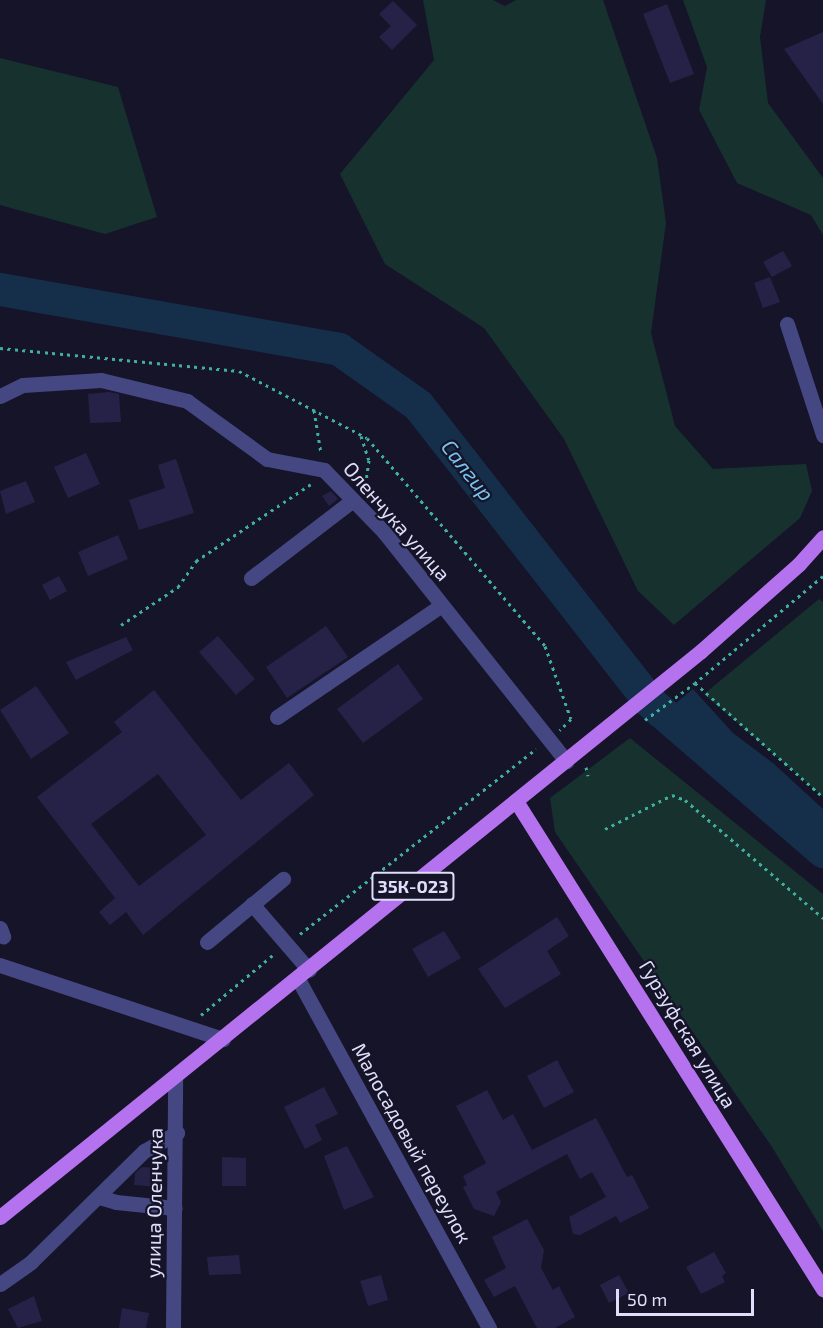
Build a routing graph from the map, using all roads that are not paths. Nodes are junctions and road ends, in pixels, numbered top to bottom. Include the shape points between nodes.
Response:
1 (787, 324) dead end
2 (0, 396) edge
3 (823, 435) edge
4 (353, 500) junction
5 (823, 537) edge
6 (251, 578) dead end
7 (442, 604) junction
8 (278, 717) dead end
9 (566, 761) junction
10 (516, 801) junction
11 (283, 879) dead end
12 (252, 904) junction
13 (207, 942) dead end
14 (0, 966) edge
15 (303, 975) junction
16 (223, 1039) junction
17 (175, 1078) junction
18 (177, 1133) junction
19 (99, 1197) junction
20 (175, 1208) junction
21 (0, 1217) edge
22 (0, 1284) edge
23 (823, 1289) edge
24 (173, 1328) edge
25 (489, 1328) edge

1 - 3 street
2 - 4 street, Оленчука улица via 23,385 102,380 187,401 267,459 324,470
4 - 6 street
4 - 7 street, Оленчука улица
5 - 9 main road, 35К-023 via 790,572 689,661
7 - 8 street
7 - 9 street, Оленчука улица
9 - 10 main road, 35К-023
10 - 15 main road, 35К-023
10 - 23 main road, Гурзуфская улица
11 - 12 street
12 - 13 street
12 - 15 street, Малосадовый переулок via 286,945
14 - 16 street via 38,975
15 - 16 main road, 35К-023
15 - 25 street, Малосадовый переулок
16 - 17 main road, 35К-023
17 - 18 street, улица Оленчука
17 - 21 main road, 35К-023
18 - 19 street via 144,1151
18 - 20 street, улица Оленчука
19 - 20 street via 116,1203
19 - 22 street via 31,1262
20 - 24 street, улица Оленчука

